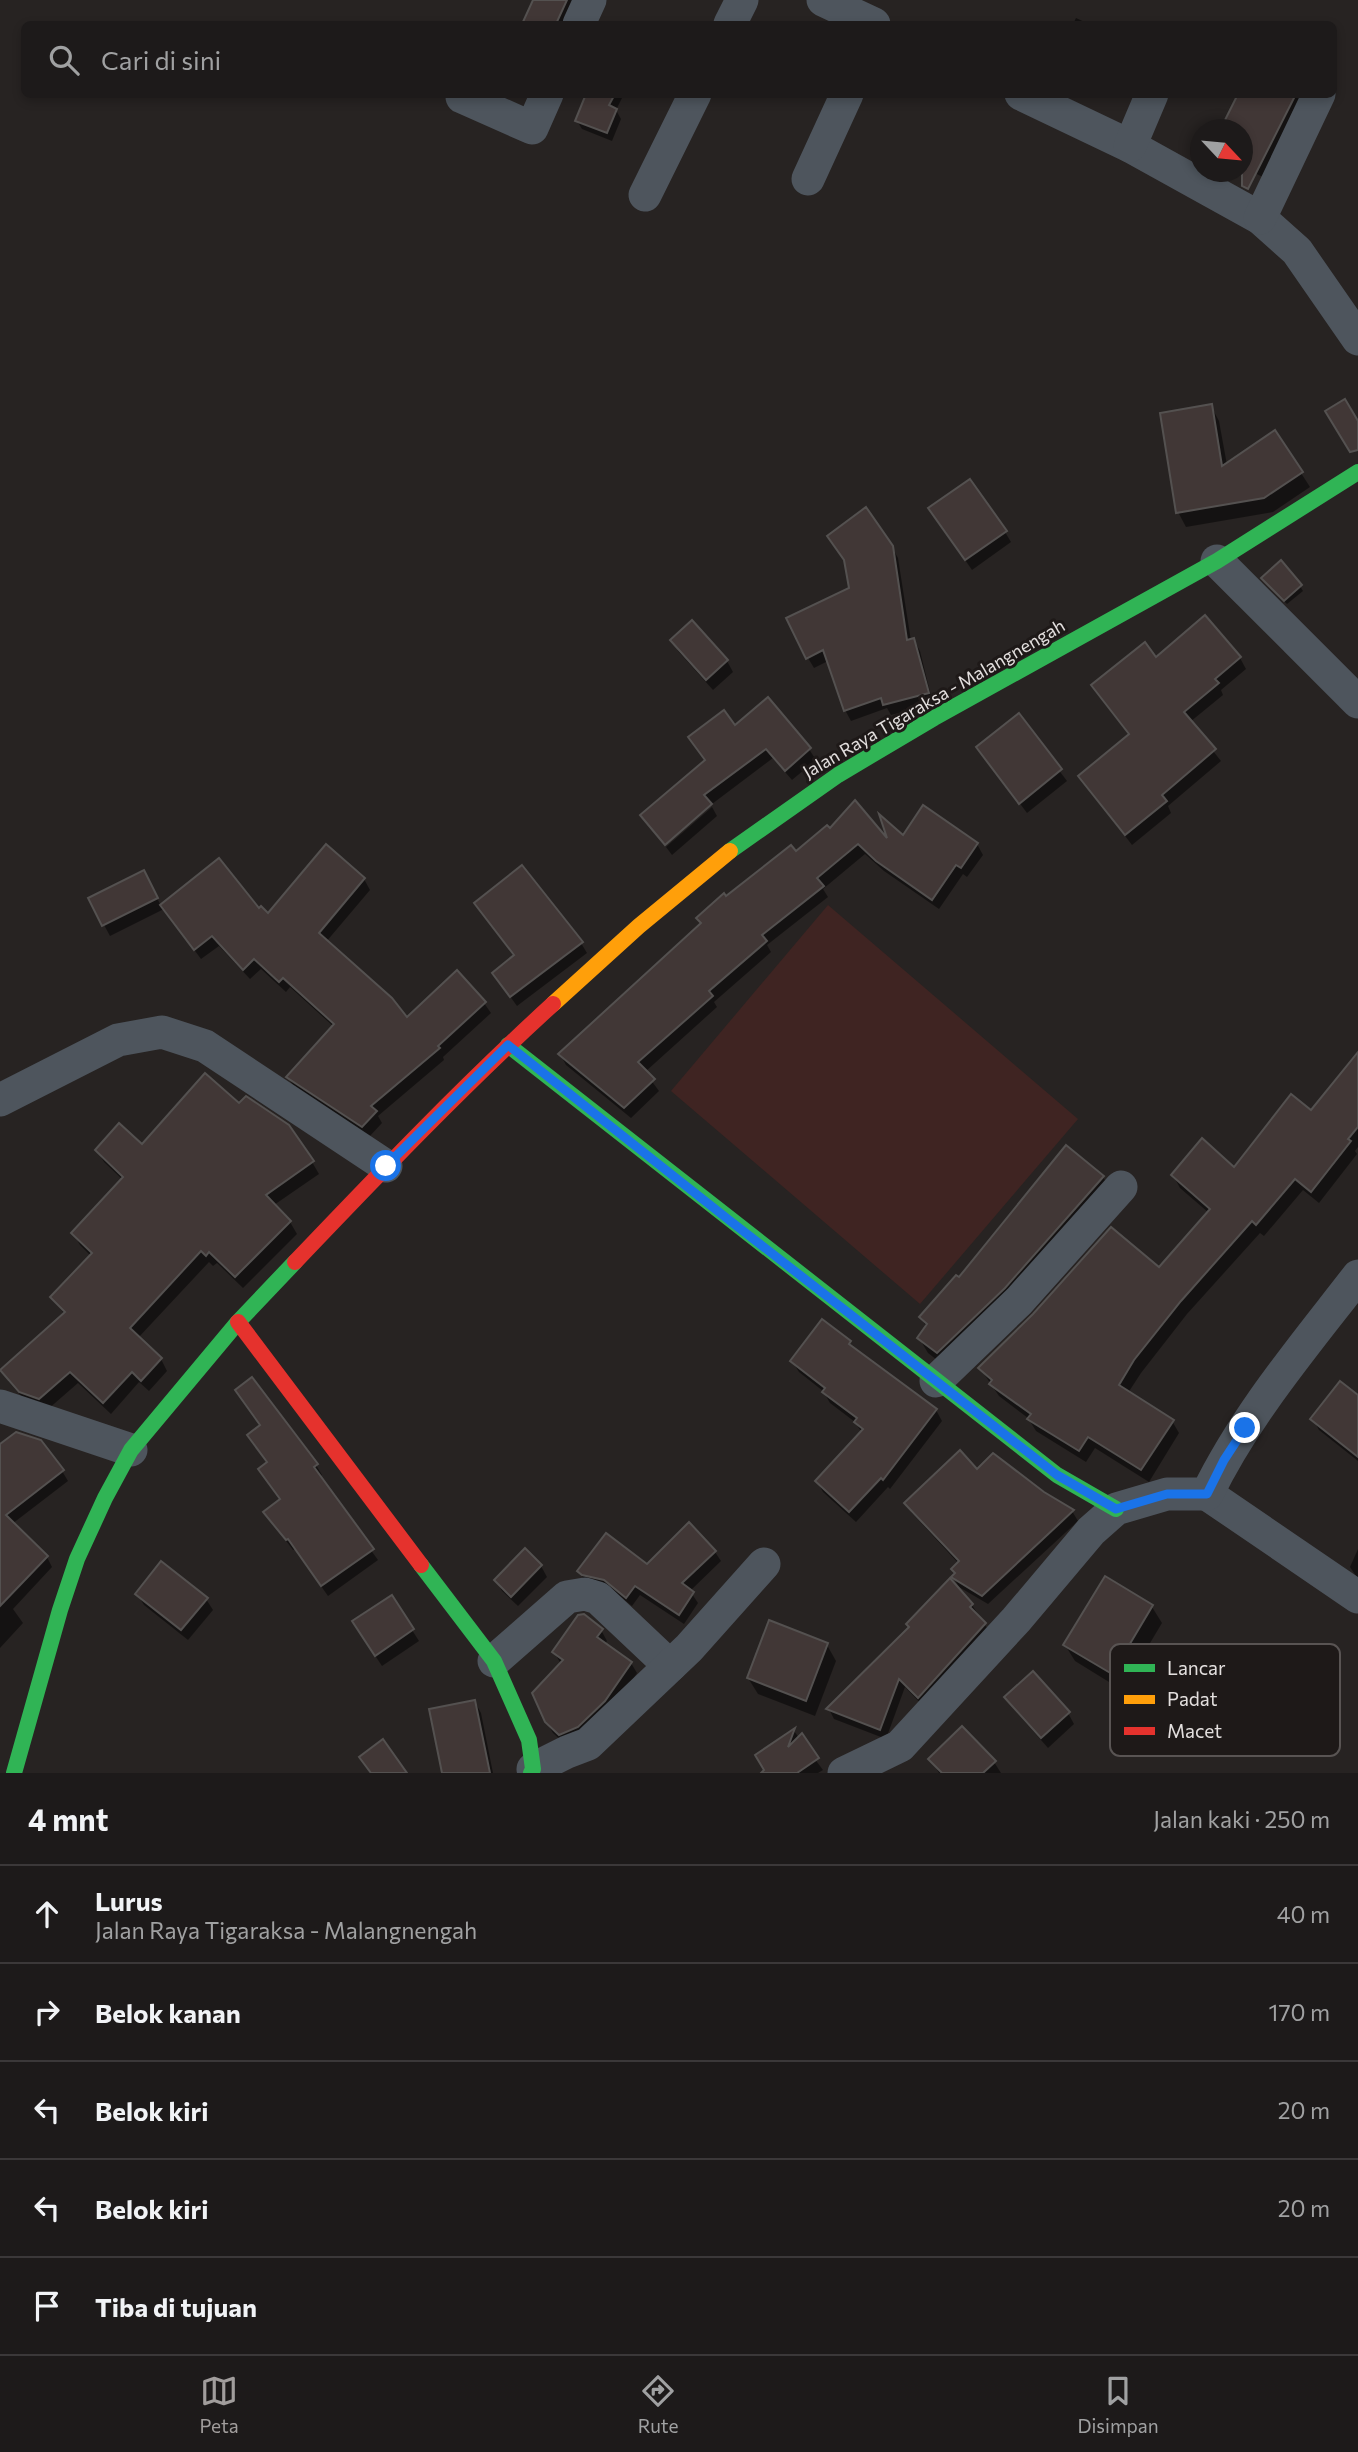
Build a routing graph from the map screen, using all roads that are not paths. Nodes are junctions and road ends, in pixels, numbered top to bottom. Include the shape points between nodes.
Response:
1 (590, 0) edge
2 (742, 0) edge
3 (823, 0) edge
4 (580, 21) edge
5 (732, 21) edge
6 (868, 21) edge
7 (464, 98) edge
8 (545, 98) edge
9 (693, 98) edge
10 (845, 98) edge
11 (1029, 98) edge
12 (1150, 98) edge
13 (1317, 98) edge
14 (1130, 146) junction
15 (808, 179) dead end
16 (645, 195) dead end
17 (1260, 218) junction
18 (1358, 339) edge
19 (1358, 472) edge
20 (1217, 561) junction
21 (1358, 702) edge
22 (508, 1045) junction
23 (0, 1100) edge
24 (386, 1166) junction
25 (1121, 1187) dead end
26 (1358, 1276) edge
27 (238, 1322) junction
28 (936, 1381) junction
29 (0, 1406) edge
30 (131, 1450) junction
31 (1207, 1494) junction
32 (1116, 1509) junction
33 (764, 1564) dead end
34 (1358, 1597) edge
35 (494, 1661) junction
36 (670, 1666) junction
37 (532, 1771) edge
38 (13, 1773) edge
39 (844, 1773) edge

1 - 4 street
2 - 5 street
3 - 6 street
7 - 8 street via 532,128
9 - 16 street
10 - 15 street
11 - 14 street
12 - 14 street
13 - 17 street
14 - 17 street
17 - 18 street via 1297,251
19 - 20 main road, Jalan Raya Tigaraksa - Malangnengah
20 - 21 street
20 - 22 main road, Jalan Raya Tigaraksa - Malangnengah via 838,775 712,864
22 - 24 main road, Jalan Raya Tigaraksa - Malangnengah
22 - 28 main road
23 - 24 street via 118,1040 162,1032 205,1046
24 - 27 main road, Jalan Raya Tigaraksa - Malangnengah
25 - 28 street via 1019,1301
26 - 31 street via 1281,1376 1224,1460
27 - 30 main road, Jalan Raya Tigaraksa - Malangnengah
27 - 35 main road
28 - 32 main road via 1057,1475
29 - 30 street
30 - 38 main road, Jalan Raya Tigaraksa - Malangnengah via 77,1559
31 - 32 street via 1167,1494
31 - 34 street
32 - 39 street via 1091,1531 900,1746
33 - 36 street
35 - 36 street via 568,1597 584,1594 598,1598
35 - 37 main road via 529,1740
36 - 37 street via 588,1744

